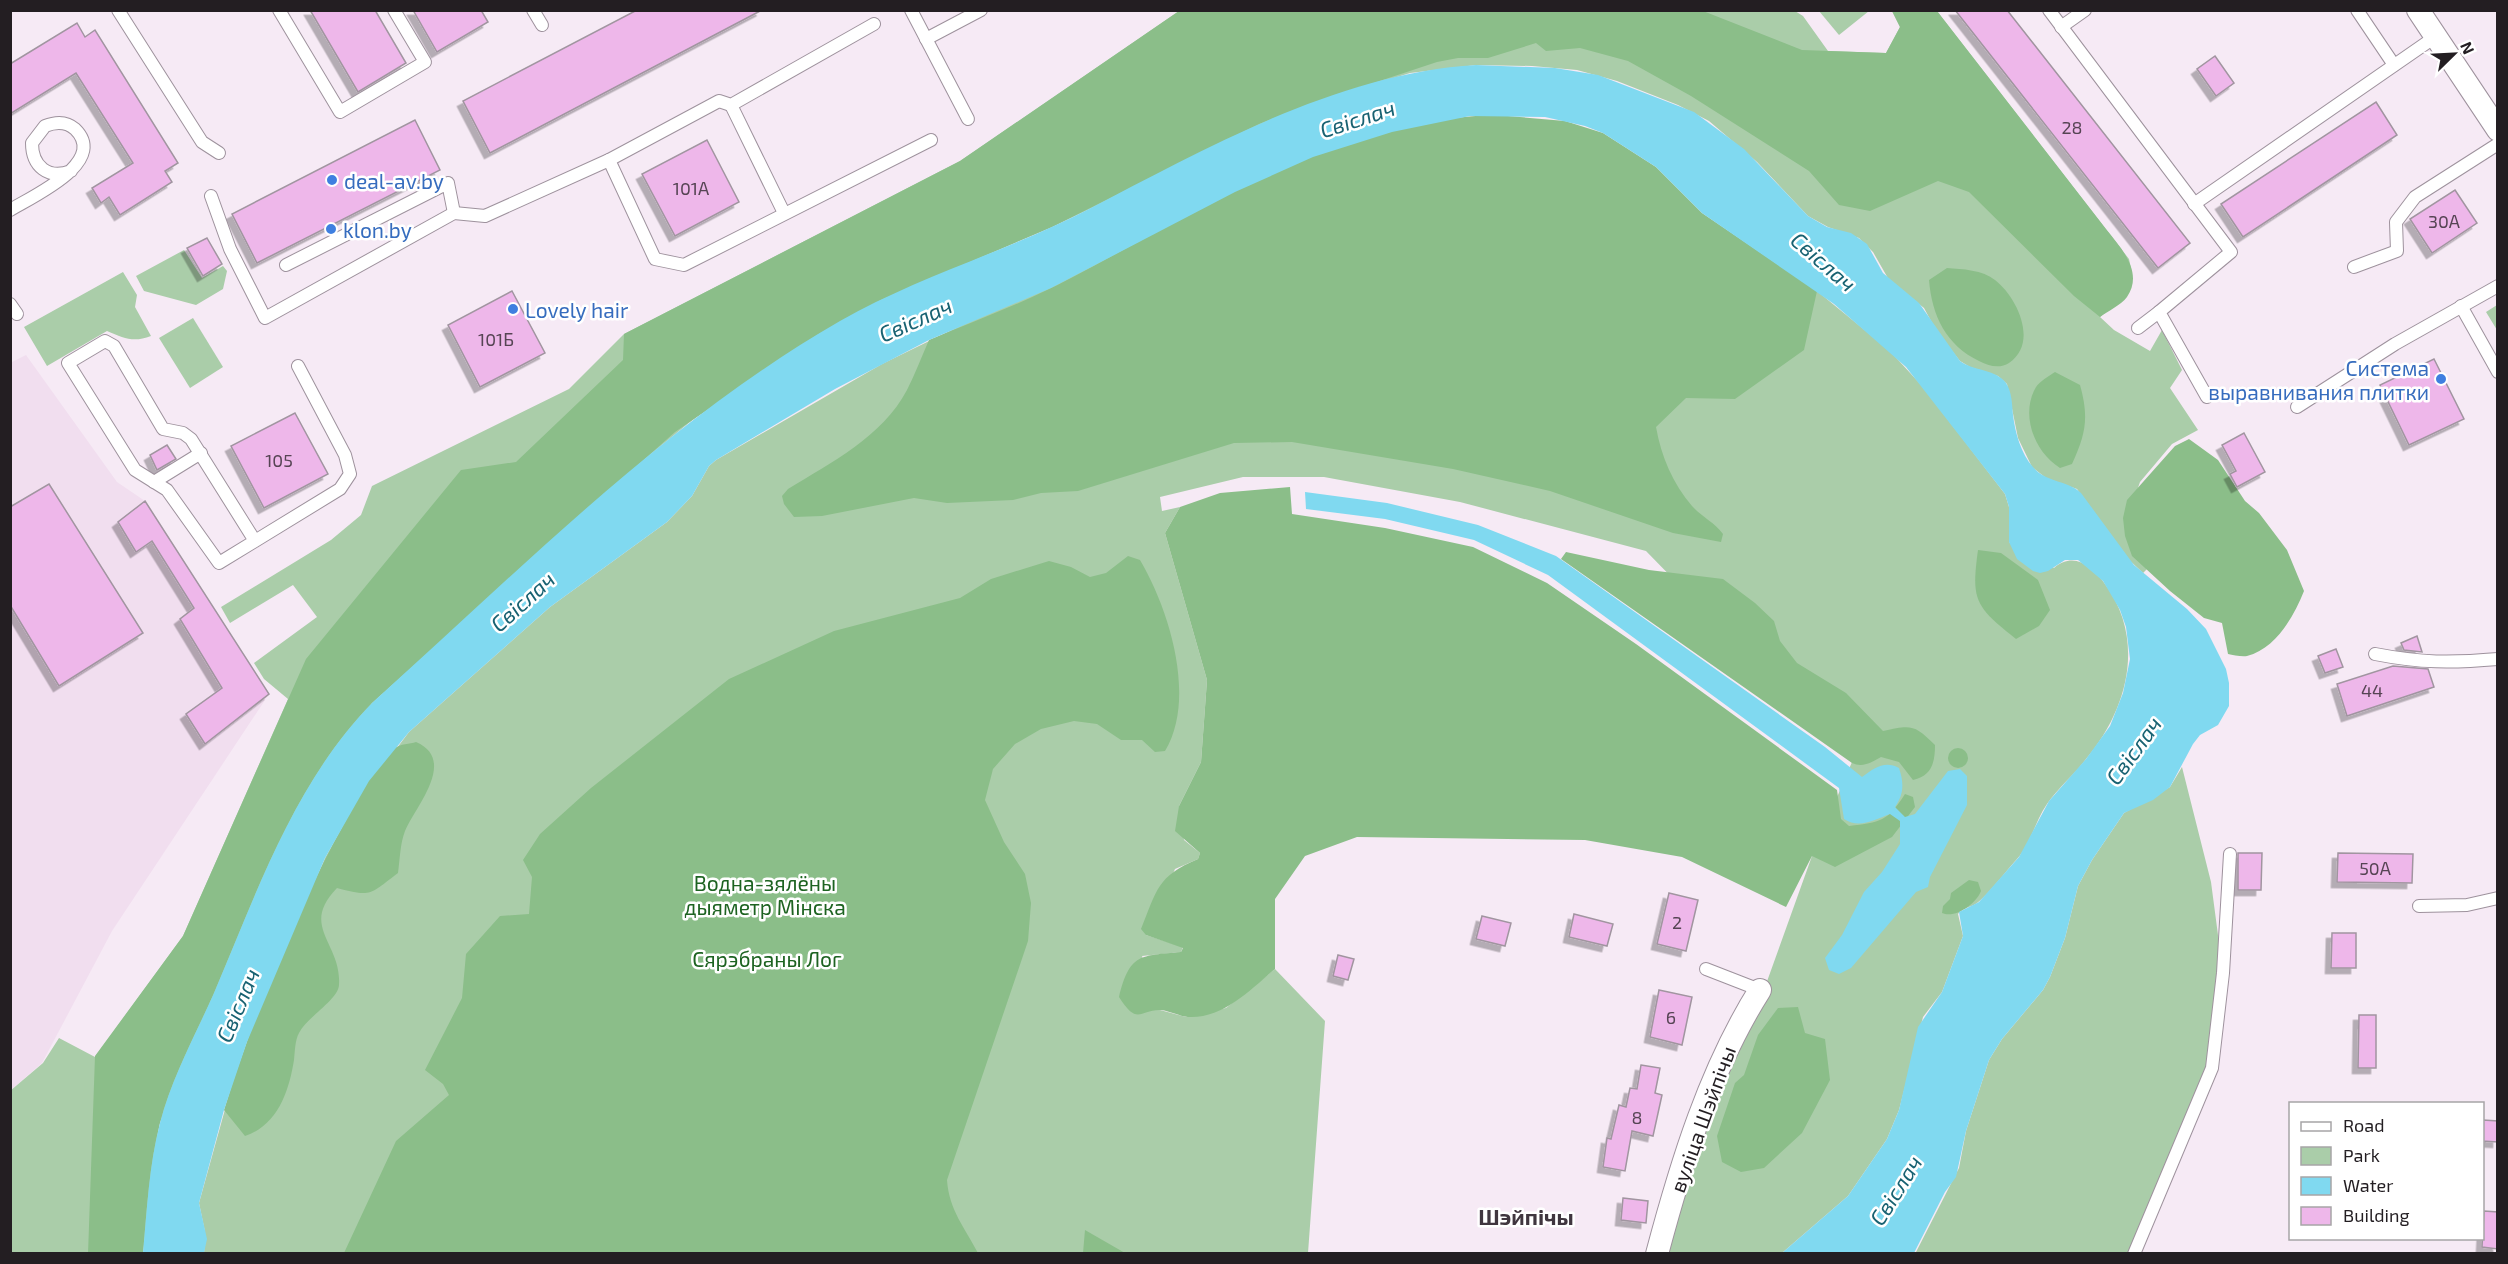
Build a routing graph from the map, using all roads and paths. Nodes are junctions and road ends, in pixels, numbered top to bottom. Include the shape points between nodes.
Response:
1 (118, 10) edge
2 (279, 10) edge
3 (394, 10) edge
4 (533, 10) edge
5 (911, 10) edge
6 (981, 10) edge
7 (2049, 10) edge
8 (2085, 10) edge
9 (2357, 10) edge
10 (2418, 10) edge
11 (874, 24) dead end
12 (542, 25) dead end
13 (2061, 27) junction
14 (2435, 37) junction
15 (926, 39) junction
16 (2394, 65) junction
17 (730, 105) junction
18 (968, 119) dead end
19 (2498, 130) edge
20 (931, 140) dead end
21 (2498, 144) edge
22 (219, 153) dead end
23 (609, 160) junction
24 (71, 171) junction
25 (211, 196) dead end
26 (2194, 204) junction
27 (10, 210) edge
28 (454, 213) junction
29 (784, 213) junction
30 (286, 265) dead end
31 (2354, 267) dead end
32 (2498, 286) edge
33 (2461, 306) junction
34 (2159, 312) junction
35 (2138, 328) dead end
36 (298, 366) dead end
37 (2498, 372) edge
38 (2207, 397) dead end
39 (2297, 407) dead end
40 (201, 453) junction
41 (154, 482) junction
42 (255, 541) junction
43 (2375, 654) dead end
44 (2498, 659) edge
45 (2230, 854) dead end
46 (2498, 898) edge
47 (2419, 906) dead end
48 (1706, 969) dead end
49 (1760, 990) joint
50 (1657, 1254) edge
51 (2134, 1254) edge

1 - 22 lane via 202,142
2 - 3 lane via 340,112 425,62
4 - 12 lane
5 - 15 lane
6 - 15 lane
7 - 13 lane
8 - 13 lane
9 - 16 lane
10 - 14 street
11 - 17 lane
13 - 26 lane
14 - 16 lane
14 - 19 street
15 - 18 lane
16 - 26 lane
17 - 23 lane via 719,101
17 - 29 lane
20 - 29 lane
21 - 31 lane via 2415,197 2396,222 2397,251
23 - 28 lane via 485,216
23 - 29 lane via 655,259 684,265
24 - 24 lane via 84,153 81,136 64,123 45,126 32,143 35,160 54,174
24 - 27 lane
25 - 28 lane via 230,249 265,318
26 - 34 lane via 2231,252
28 - 30 lane via 448,183
32 - 33 lane
33 - 37 lane
33 - 39 lane
34 - 35 lane
34 - 38 lane
36 - 42 lane via 345,455 350,474 340,489
40 - 41 lane
40 - 41 lane via 183,433 164,429 109,342 68,363 135,470
40 - 42 lane
41 - 42 lane via 167,490 219,563
43 - 44 lane via 2442,664
45 - 51 lane via 2212,1068
46 - 47 lane via 2467,905
48 - 49 lane
49 - 50 street, вуліца Шэйпічы via 1735,1030 1682,1167

